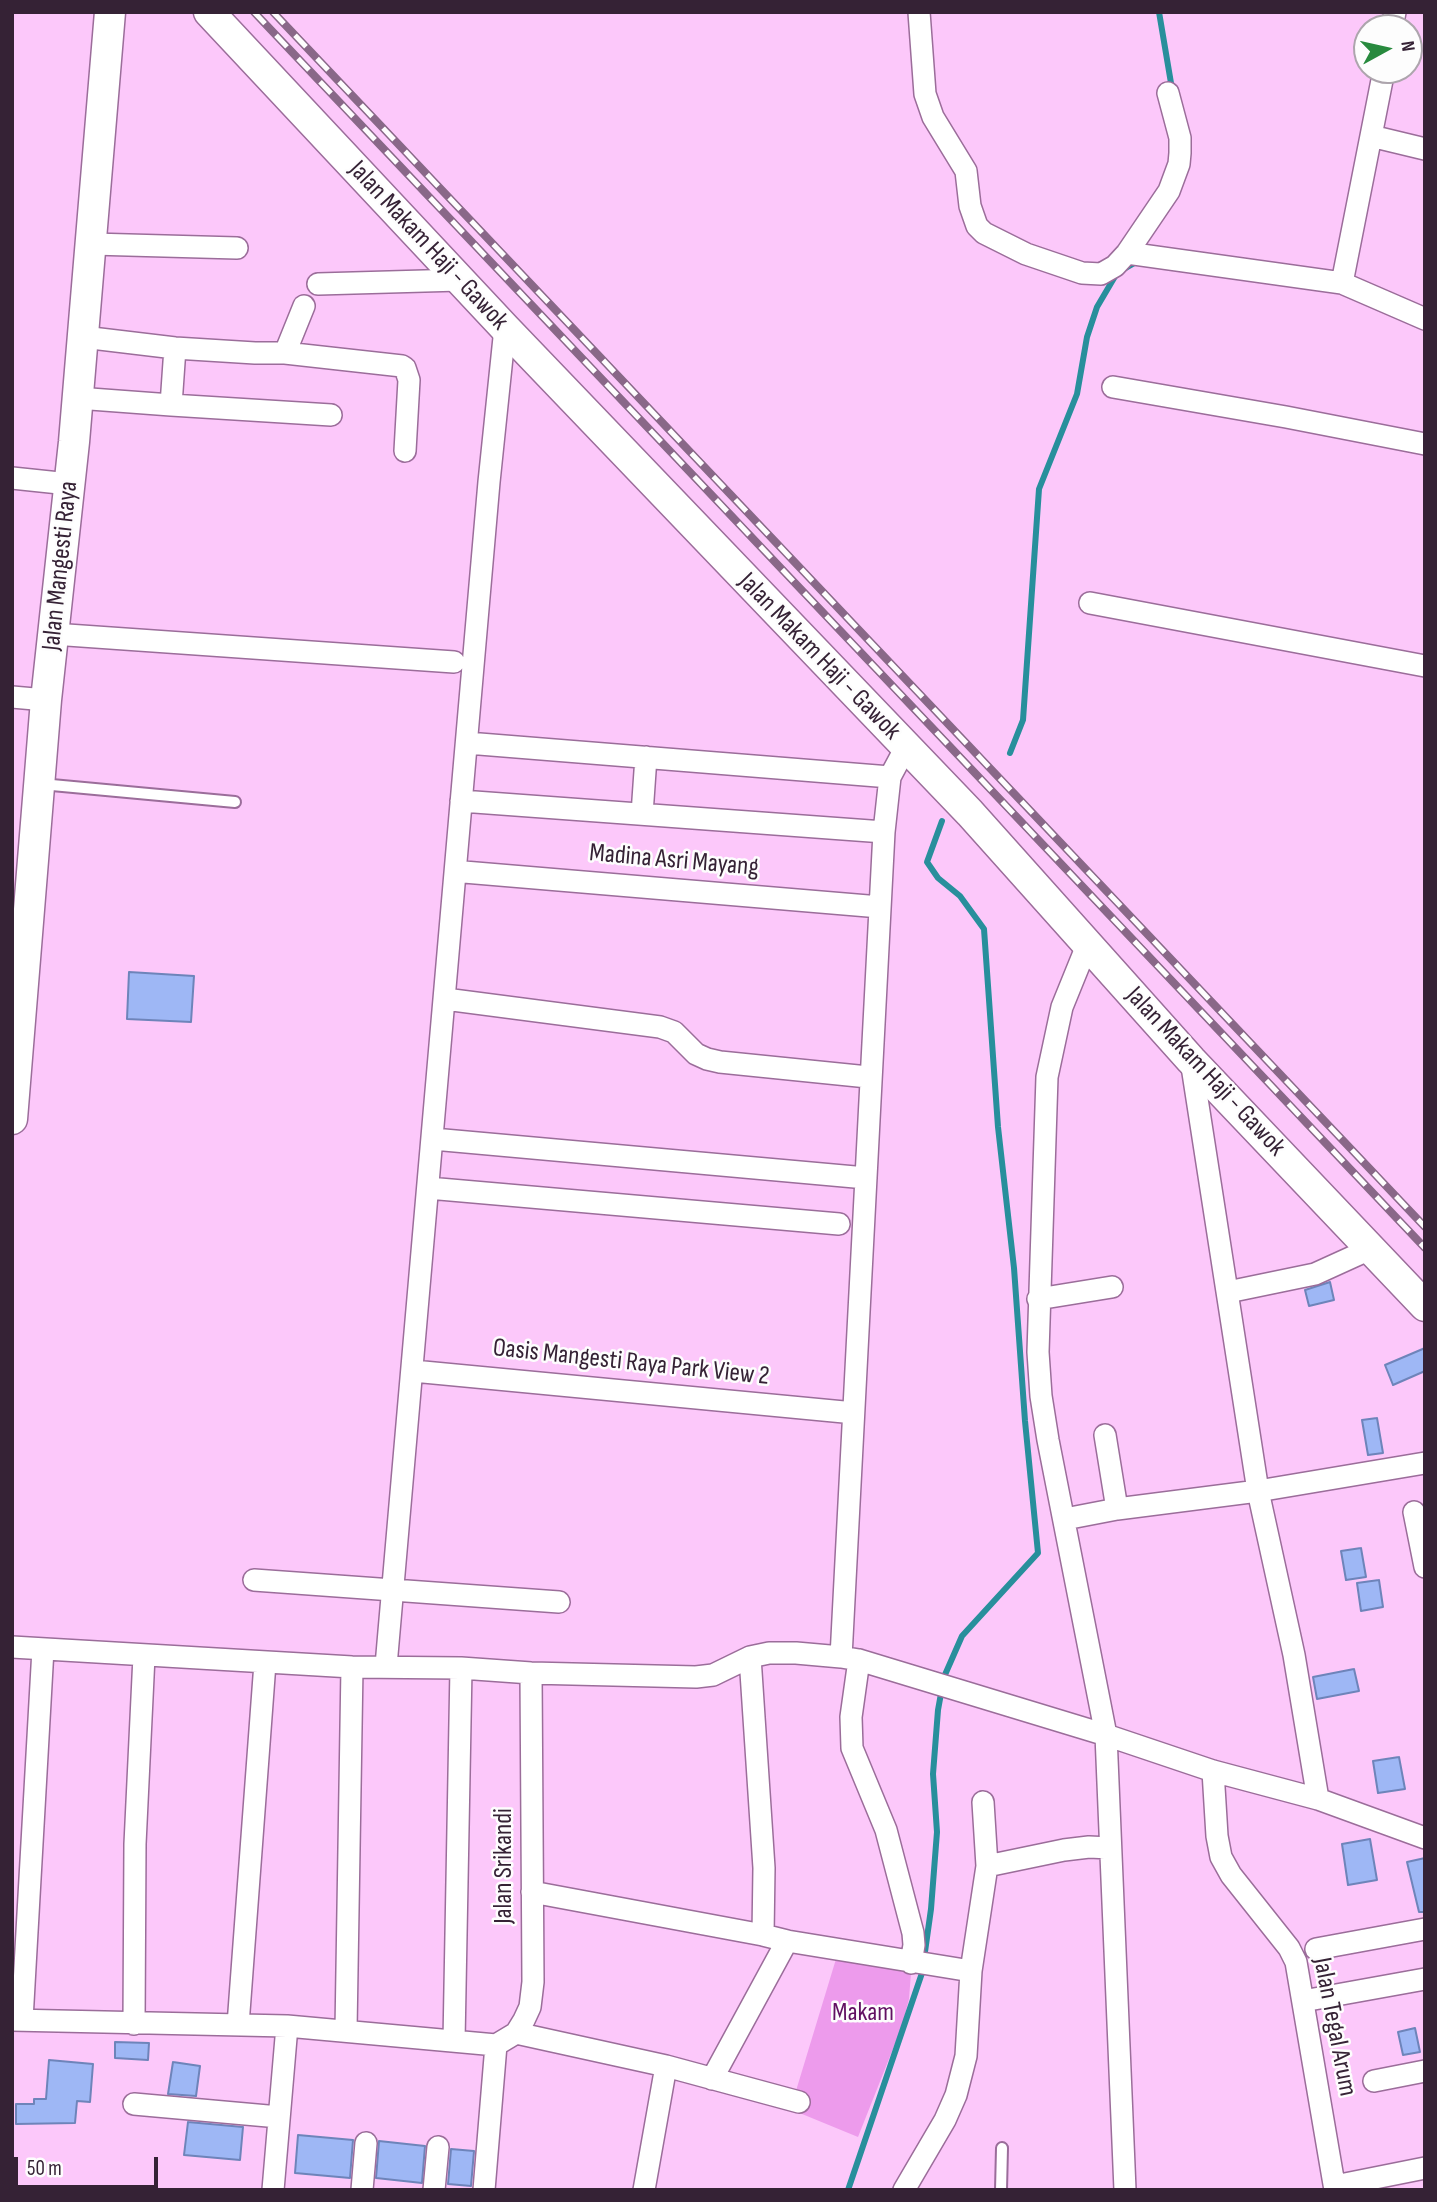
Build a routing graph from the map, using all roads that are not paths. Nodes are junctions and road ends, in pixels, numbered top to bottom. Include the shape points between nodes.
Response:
1 (110, 12) edge
2 (209, 12) edge
3 (919, 12) edge
4 (1381, 84) edge
5 (1168, 93) dead end
6 (1371, 136) junction
7 (1425, 149) edge
8 (92, 244) junction
9 (237, 248) dead end
10 (1135, 255) junction
11 (460, 280) junction
12 (1342, 283) junction
13 (318, 284) dead end
14 (304, 306) dead end
15 (1425, 319) edge
16 (505, 328) junction
17 (83, 337) junction
18 (175, 348) junction
19 (285, 353) junction
20 (1113, 387) dead end
21 (77, 398) junction
22 (171, 405) junction
23 (331, 415) dead end
24 (1425, 444) edge
25 (405, 452) dead end
26 (12, 478) edge
27 (69, 484) junction
28 (1090, 603) dead end
29 (53, 634) junction
30 (454, 662) dead end
31 (1425, 666) edge
32 (12, 697) edge
33 (46, 700) junction
34 (467, 743) junction
35 (905, 747) junction
36 (646, 757) junction
37 (890, 777) junction
38 (41, 784) junction
39 (461, 801) junction
40 (235, 803) dead end
41 (642, 814) junction
42 (884, 832) junction
43 (22, 871) edge
44 (464, 872) dead end
45 (880, 907) junction
46 (1087, 943) junction
47 (445, 999) junction
48 (1191, 1060) junction
49 (867, 1077) dead end
50 (12, 1119) edge
51 (433, 1139) junction
52 (866, 1178) junction
53 (428, 1188) junction
54 (839, 1224) dead end
55 (1370, 1249) junction
56 (1112, 1287) dead end
57 (1228, 1292) junction
58 (1038, 1299) junction
59 (1425, 1306) edge
60 (412, 1370) junction
61 (844, 1412) dead end
62 (1105, 1435) dead end
63 (1425, 1463) edge
64 (1258, 1491) junction
65 (1116, 1508) junction
66 (1414, 1512) dead end
67 (1065, 1519) junction
68 (1425, 1567) edge
69 (254, 1580) dead end
70 (393, 1590) junction
71 (559, 1602) dead end
72 (12, 1647) edge
73 (43, 1649) junction
74 (144, 1656) junction
75 (750, 1657) junction
76 (850, 1659) junction
77 (265, 1663) junction
78 (386, 1666) junction
79 (352, 1667) junction
80 (461, 1668) junction
81 (531, 1673) junction
82 (1106, 1735) junction
83 (1213, 1771) junction
84 (1318, 1799) junction
85 (983, 1802) dead end
86 (1425, 1838) edge
87 (1110, 1848) junction
88 (988, 1866) junction
89 (532, 1892) junction
90 (1425, 1929) edge
91 (763, 1935) junction
92 (787, 1941) junction
93 (1316, 1949) dead end
94 (919, 1964) junction
95 (971, 1971) junction
96 (1425, 1979) edge
97 (1303, 2001) junction
98 (17, 2020) edge
99 (134, 2024) junction
100 (238, 2025) junction
101 (287, 2026) junction
102 (346, 2030) junction
103 (516, 2033) junction
104 (454, 2042) junction
105 (496, 2045) junction
106 (666, 2066) junction
107 (1425, 2071) edge
108 (712, 2079) junction
109 (1374, 2081) dead end
110 (799, 2102) dead end
111 (134, 2104) dead end
112 (279, 2117) junction
113 (366, 2143) dead end
114 (438, 2147) dead end
115 (1002, 2148) dead end
116 (1425, 2168) edge
117 (1335, 2188) edge
118 (278, 2189) edge
119 (362, 2190) edge
120 (434, 2190) edge
121 (484, 2190) edge
122 (644, 2190) edge
123 (904, 2190) edge
124 (1001, 2190) edge
125 (1125, 2190) edge

1 - 8 street, Jalan Mangesti Raya
2 - 11 street, Jalan Makam Haji - Gawok
3 - 10 street via 925,94 933,117 966,171 977,226 1026,254 1088,275 1106,272
4 - 6 street
5 - 10 street via 1180,138 1179,164
6 - 7 street
6 - 12 street
8 - 9 street
8 - 17 street, Jalan Mangesti Raya
10 - 12 street
11 - 13 street
11 - 16 street, Jalan Makam Haji - Gawok
12 - 15 street
14 - 19 street
16 - 34 street
16 - 35 street, Jalan Makam Haji - Gawok
17 - 18 street
17 - 21 street, Jalan Mangesti Raya
18 - 19 street
18 - 22 street
19 - 25 street via 405,368 409,380
20 - 24 street
21 - 22 street
21 - 27 street, Jalan Mangesti Raya
22 - 23 street
26 - 27 street
27 - 29 street, Jalan Mangesti Raya
28 - 31 street
29 - 30 street
29 - 33 street, Jalan Mangesti Raya
32 - 33 street
33 - 38 street, Jalan Mangesti Raya
34 - 36 street
34 - 39 street
35 - 37 street
35 - 46 street, Jalan Makam Haji - Gawok
36 - 37 street
36 - 41 street
37 - 42 street
38 - 40 lane
38 - 43 street, Jalan Mangesti Raya
39 - 41 street
39 - 47 street
41 - 42 street
42 - 45 street
43 - 50 street, Jalan Mangesti Raya
44 - 45 street, Madina Asri Mayang
45 - 52 street
46 - 48 street, Jalan Makam Haji - Gawok
46 - 58 street via 1062,1007 1047,1077
47 - 49 street via 660,1027 674,1032 695,1054 720,1062
47 - 51 street
48 - 55 street, Jalan Makam Haji - Gawok
48 - 57 street
51 - 52 street
51 - 53 street
52 - 76 street
53 - 54 street
53 - 60 street
55 - 57 street via 1315,1274
55 - 59 street, Jalan Makam Haji - Gawok
56 - 58 street
57 - 64 street
58 - 67 street via 1041,1396
60 - 61 street, Oasis Mangesti Raya Park View 2
60 - 70 street
62 - 65 street
63 - 64 street
64 - 65 street
64 - 84 street via 1294,1655
65 - 67 street
66 - 68 street
67 - 82 street
69 - 70 street
70 - 71 street
70 - 78 street
72 - 73 street
73 - 74 street
73 - 98 street
74 - 77 street
74 - 99 street via 135,1844
75 - 76 street via 796,1653
75 - 81 street via 704,1677
75 - 91 street via 763,1856
76 - 82 street
76 - 94 street via 852,1748 886,1830
77 - 79 street
77 - 100 street
78 - 79 street
78 - 80 street
79 - 102 street
80 - 81 street
80 - 104 street
81 - 89 street, Jalan Srikandi
82 - 83 street
82 - 87 street
83 - 84 street
83 - 97 street, Jalan Tegal Arum via 1221,1857 1293,1954
84 - 86 street
85 - 88 street
87 - 88 street via 1064,1850
87 - 125 street
88 - 95 street
89 - 91 street
89 - 103 street, Jalan Srikandi via 533,1982 530,2007
90 - 93 street
91 - 92 street
92 - 94 street
92 - 108 street
94 - 95 street
95 - 123 street via 967,2046 956,2095
96 - 97 street
97 - 117 street, Jalan Tegal Arum
98 - 99 street
99 - 100 street
100 - 101 street
101 - 102 street
101 - 112 street
102 - 104 street
103 - 105 street
103 - 106 street
104 - 105 street
105 - 121 street
106 - 108 street
106 - 122 street
107 - 109 street
108 - 110 street
111 - 112 street
112 - 118 street
113 - 119 street
114 - 120 street
115 - 124 lane
116 - 117 street

